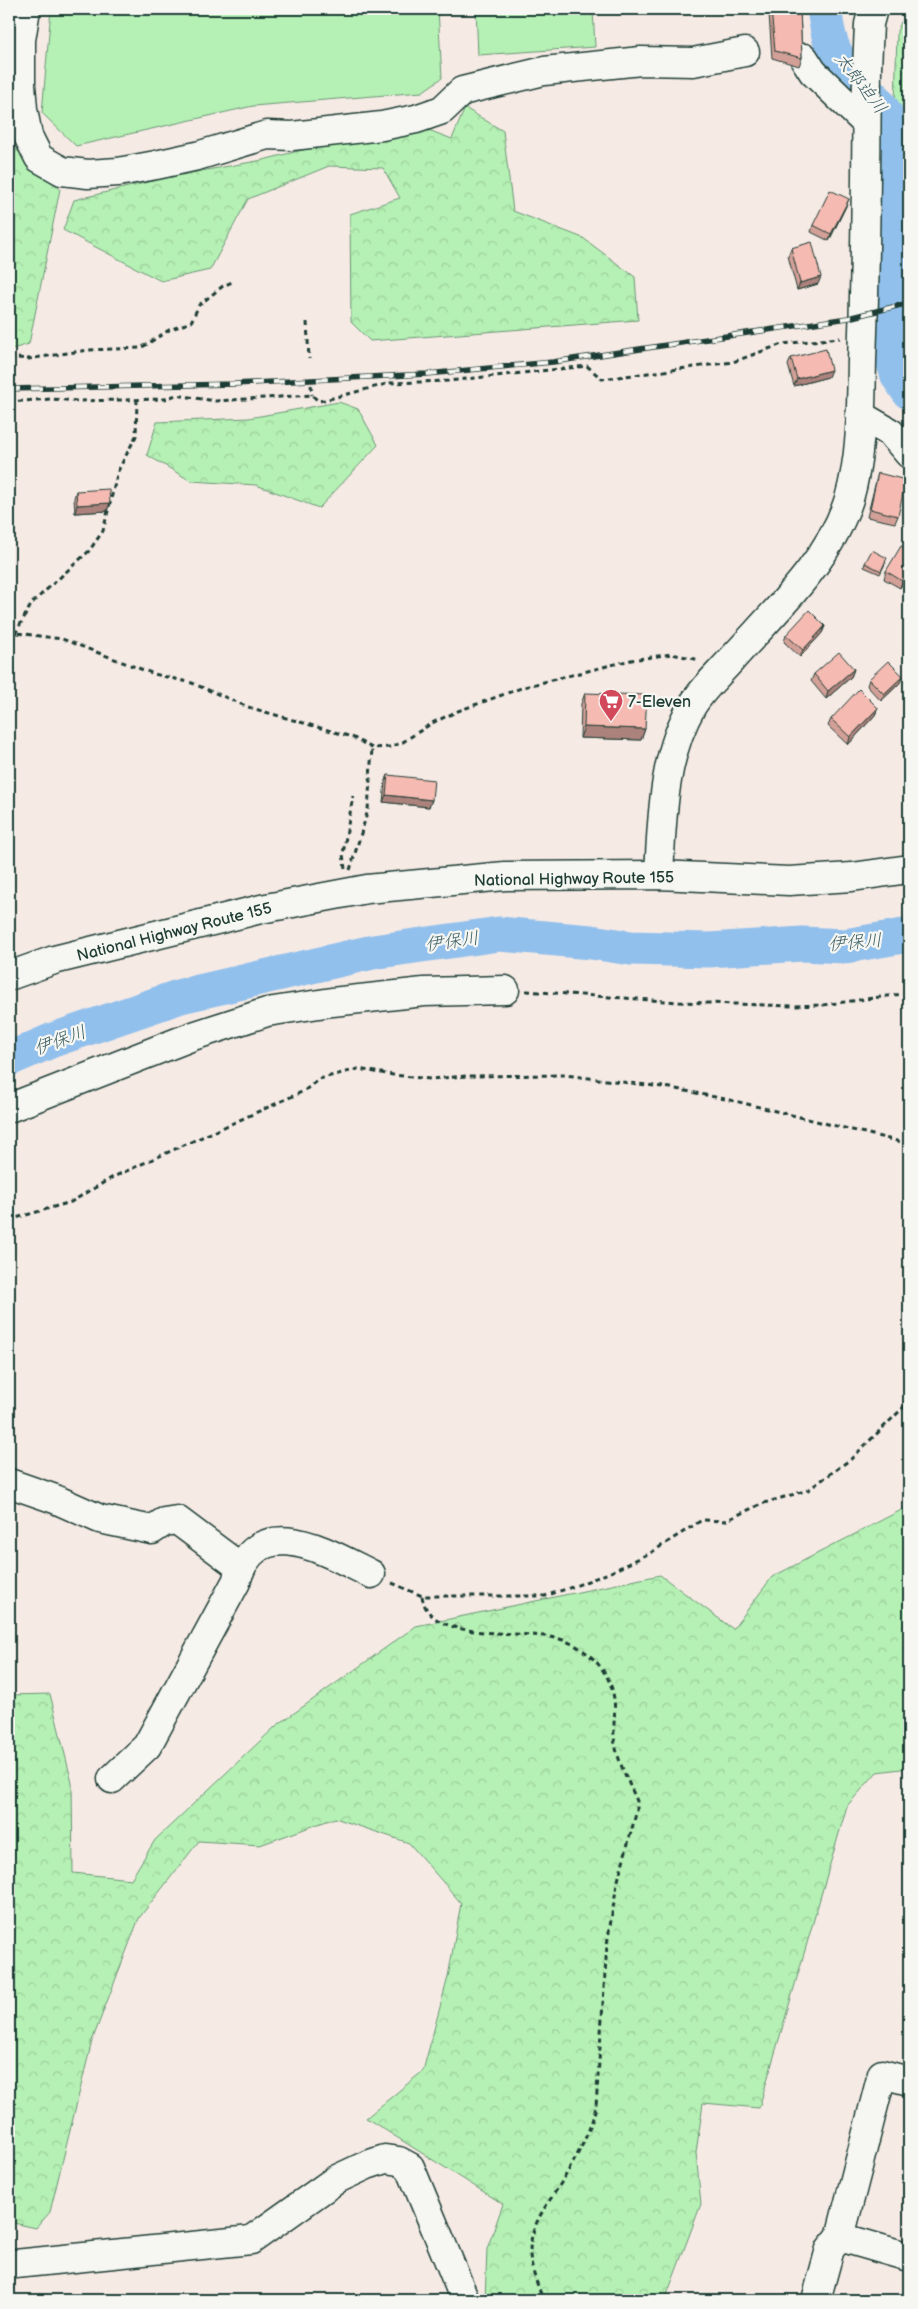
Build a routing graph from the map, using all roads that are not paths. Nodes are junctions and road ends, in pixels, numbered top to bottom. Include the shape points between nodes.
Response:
1 (26, 9) edge
2 (873, 9) edge
3 (745, 52) dead end
4 (804, 58) edge
5 (866, 114) junction
6 (860, 415) junction
7 (909, 454) edge
8 (909, 869) edge
9 (659, 875) junction
10 (9, 976) edge
11 (505, 990) road end
12 (9, 1108) edge
13 (9, 1483) edge
14 (240, 1566) junction
15 (371, 1574) road end
16 (112, 1779) dead end
17 (909, 2081) edge
18 (840, 2237) junction
19 (909, 2257) edge
20 (15, 2264) dead end
21 (465, 2300) edge
22 (816, 2300) edge

1 - 3 main road via 21,40 21,85 28,136 39,158 62,171 88,174 164,163 267,135 292,136 416,119 442,110 462,91 544,71 641,61 693,62
2 - 5 main road via 869,24
4 - 5 main road via 813,72
5 - 6 main road
6 - 7 main road via 892,434
6 - 9 main road via 858,459 849,499 835,533 810,571 692,705 672,754 663,806
8 - 9 main road, National Highway Route 155 via 789,881
9 - 10 main road, National Highway Route 155 via 504,876 367,889 252,911 54,960
11 - 12 main road via 424,992 267,1012 193,1036
13 - 14 main road via 100,1519 152,1530 164,1522 177,1520
14 - 15 main road via 255,1550 272,1542 288,1541 315,1547
14 - 16 main road via 236,1582 147,1746
17 - 18 main road via 882,2074
18 - 19 main road
18 - 22 main road via 830,2249
20 - 21 main road via 250,2240 337,2179 385,2159 410,2167

